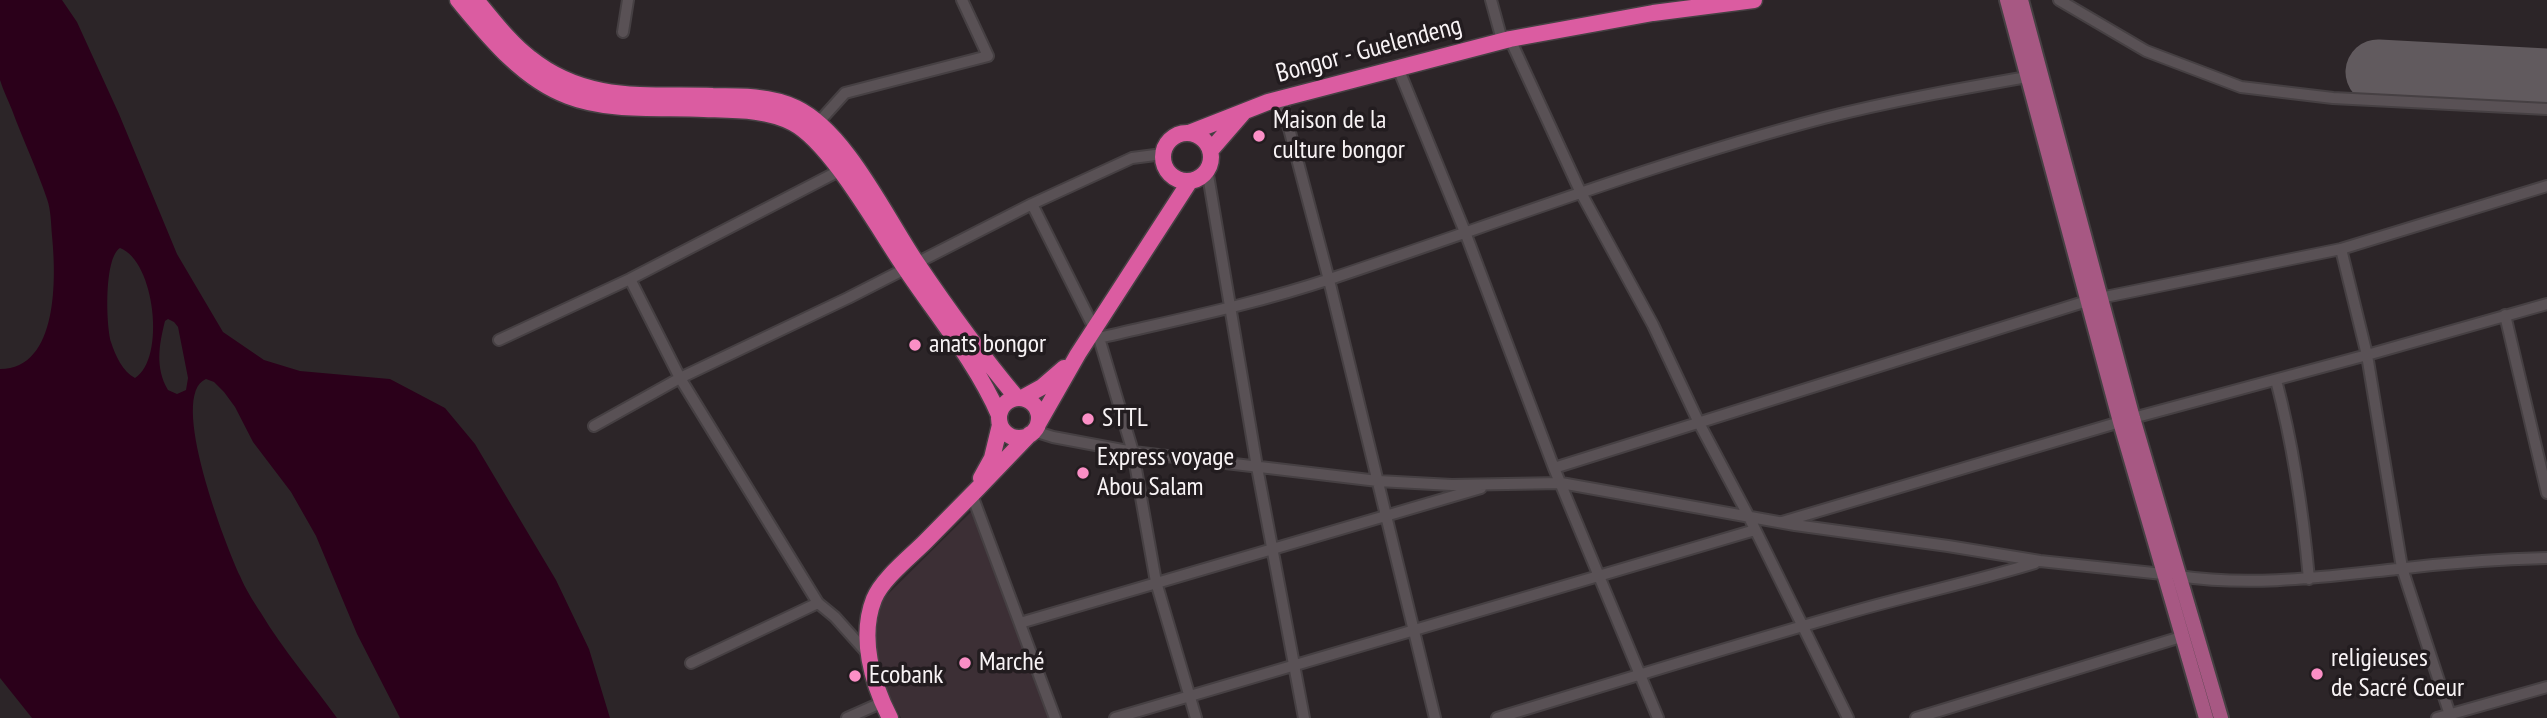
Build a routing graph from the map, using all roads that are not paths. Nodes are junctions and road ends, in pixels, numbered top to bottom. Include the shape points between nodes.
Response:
1 (457, 0) edge
2 (476, 0) edge
3 (628, 0) edge
4 (962, 0) edge
5 (1491, 0) edge
6 (1754, 0) edge
7 (2007, 0) edge
8 (2021, 0) edge
9 (2059, 0) edge
10 (623, 32) dead end
11 (1506, 40) junction
12 (1398, 68) junction
13 (2027, 77) junction
14 (1281, 98) junction
15 (1246, 110) junction
16 (2547, 110) edge
17 (818, 123) junction
18 (1189, 133) junction
19 (1210, 151) junction
20 (1164, 161) junction
21 (1207, 169) junction
22 (839, 171) junction
23 (1190, 181) junction
24 (2547, 186) edge
25 (1580, 191) junction
26 (1032, 204) junction
27 (1164, 222) junction
28 (1465, 232) junction
29 (2341, 249) junction
30 (911, 266) junction
31 (630, 279) junction
32 (1329, 279) junction
33 (2094, 300) junction
34 (2547, 304) edge
35 (1230, 307) junction
36 (2505, 316) junction
37 (1098, 333) junction
38 (499, 340) dead end
39 (1078, 354) junction
40 (2367, 355) junction
41 (680, 379) junction
42 (2276, 380) junction
43 (1019, 398) junction
44 (1000, 420) junction
45 (2127, 420) junction
46 (1699, 423) junction
47 (594, 426) dead end
48 (1034, 429) junction
49 (1133, 452) junction
50 (1257, 467) junction
51 (1554, 468) junction
52 (1378, 481) junction
53 (1561, 483) junction
54 (1494, 484) junction
55 (2547, 493) edge
56 (972, 495) junction
57 (1385, 516) junction
58 (1749, 517) junction
59 (1779, 522) junction
60 (1755, 530) junction
61 (1273, 548) junction
62 (2547, 558) edge
63 (2040, 561) junction
64 (2402, 568) junction
65 (1597, 575) junction
66 (2170, 575) junction
67 (2309, 579) junction
68 (1156, 582) junction
69 (818, 603) junction
70 (1020, 623) junction
71 (1802, 626) junction
72 (1413, 631) junction
73 (2181, 638) junction
74 (868, 654) junction
75 (691, 663) dead end
76 (1296, 664) junction
77 (1638, 674) junction
78 (2547, 687) edge
79 (1189, 695) junction
80 (883, 702) junction
81 (2208, 708) edge
82 (2451, 716) edge
83 (847, 718) edge
84 (890, 718) edge
85 (1055, 718) edge
86 (1115, 718) edge
87 (1196, 718) edge
88 (1304, 718) edge
89 (1435, 718) edge
90 (1497, 718) edge
91 (1658, 718) edge
92 (1848, 718) edge
93 (1916, 718) edge
94 (2221, 718) edge
95 (2437, 718) edge

1 - 22 highway via 519,66 568,96 593,103 764,113 792,122 809,134
2 - 17 highway via 528,57 573,85 620,94 765,99 796,108
3 - 10 street
4 - 17 street via 988,56 845,93
5 - 11 street
6 - 11 highway, Bongor - Guelendeng
7 - 13 main road
8 - 33 main road
9 - 16 street via 2146,51 2241,87 2333,98
11 - 12 highway, Bongor - Guelendeng
11 - 25 street
12 - 14 highway, Bongor - Guelendeng
12 - 28 street
13 - 25 street via 1826,118
13 - 33 main road
14 - 15 highway, Bongor - Guelendeng
14 - 32 street
15 - 18 highway, Bongor - Guelendeng
15 - 19 highway
17 - 30 highway via 853,163
18 - 19 highway via 1202,138
18 - 20 highway via 1168,141
19 - 21 highway
20 - 23 highway via 1175,178
20 - 26 street via 1132,158
20 - 27 highway via 1168,197
21 - 23 highway
21 - 35 street
22 - 30 highway
22 - 31 street
23 - 27 highway
24 - 29 street
25 - 28 street
25 - 46 street
26 - 30 street
26 - 37 street
27 - 37 highway
28 - 32 street
28 - 51 street
29 - 33 street
29 - 40 street
30 - 41 street
30 - 43 highway
30 - 44 highway
31 - 38 street
31 - 41 street
32 - 35 street
32 - 52 street
33 - 45 main road
33 - 46 street
34 - 36 street
35 - 37 street
35 - 50 street
36 - 40 street
36 - 55 street
37 - 39 highway
37 - 49 street
39 - 43 highway via 1042,387
39 - 48 highway
40 - 42 street
40 - 64 street
41 - 47 street
41 - 69 street
42 - 45 street
42 - 67 street via 2292,439
43 - 44 highway via 1007,402
43 - 48 highway via 1035,407
44 - 48 highway via 1006,433 1015,437
44 - 56 highway via 992,458
45 - 59 street
45 - 66 main road
46 - 51 street
46 - 58 street
48 - 49 street
48 - 56 highway
49 - 50 street
49 - 68 street
50 - 52 street
50 - 61 street
51 - 53 street
52 - 54 street
52 - 57 street
53 - 54 street
53 - 58 street
53 - 65 street
54 - 57 street
56 - 70 street
56 - 74 highway via 877,593
57 - 61 street
57 - 72 street
58 - 59 street
58 - 60 street
59 - 63 street
60 - 65 street
60 - 71 street
61 - 68 street
61 - 76 street
62 - 64 street
63 - 66 street
63 - 71 street
64 - 67 street
64 - 82 street
65 - 72 street
65 - 77 street
66 - 67 street via 2224,582
66 - 73 main road
66 - 81 main road
68 - 70 street
68 - 79 street
69 - 74 street
69 - 75 street
70 - 85 street
71 - 77 street
71 - 92 street
72 - 76 street
72 - 89 street
73 - 81 main road
73 - 93 street
74 - 80 highway
76 - 79 street
76 - 88 street
77 - 90 street
77 - 91 street
78 - 82 street
79 - 86 street
79 - 87 street
80 - 83 street
80 - 84 highway
81 - 94 main road
82 - 95 street

